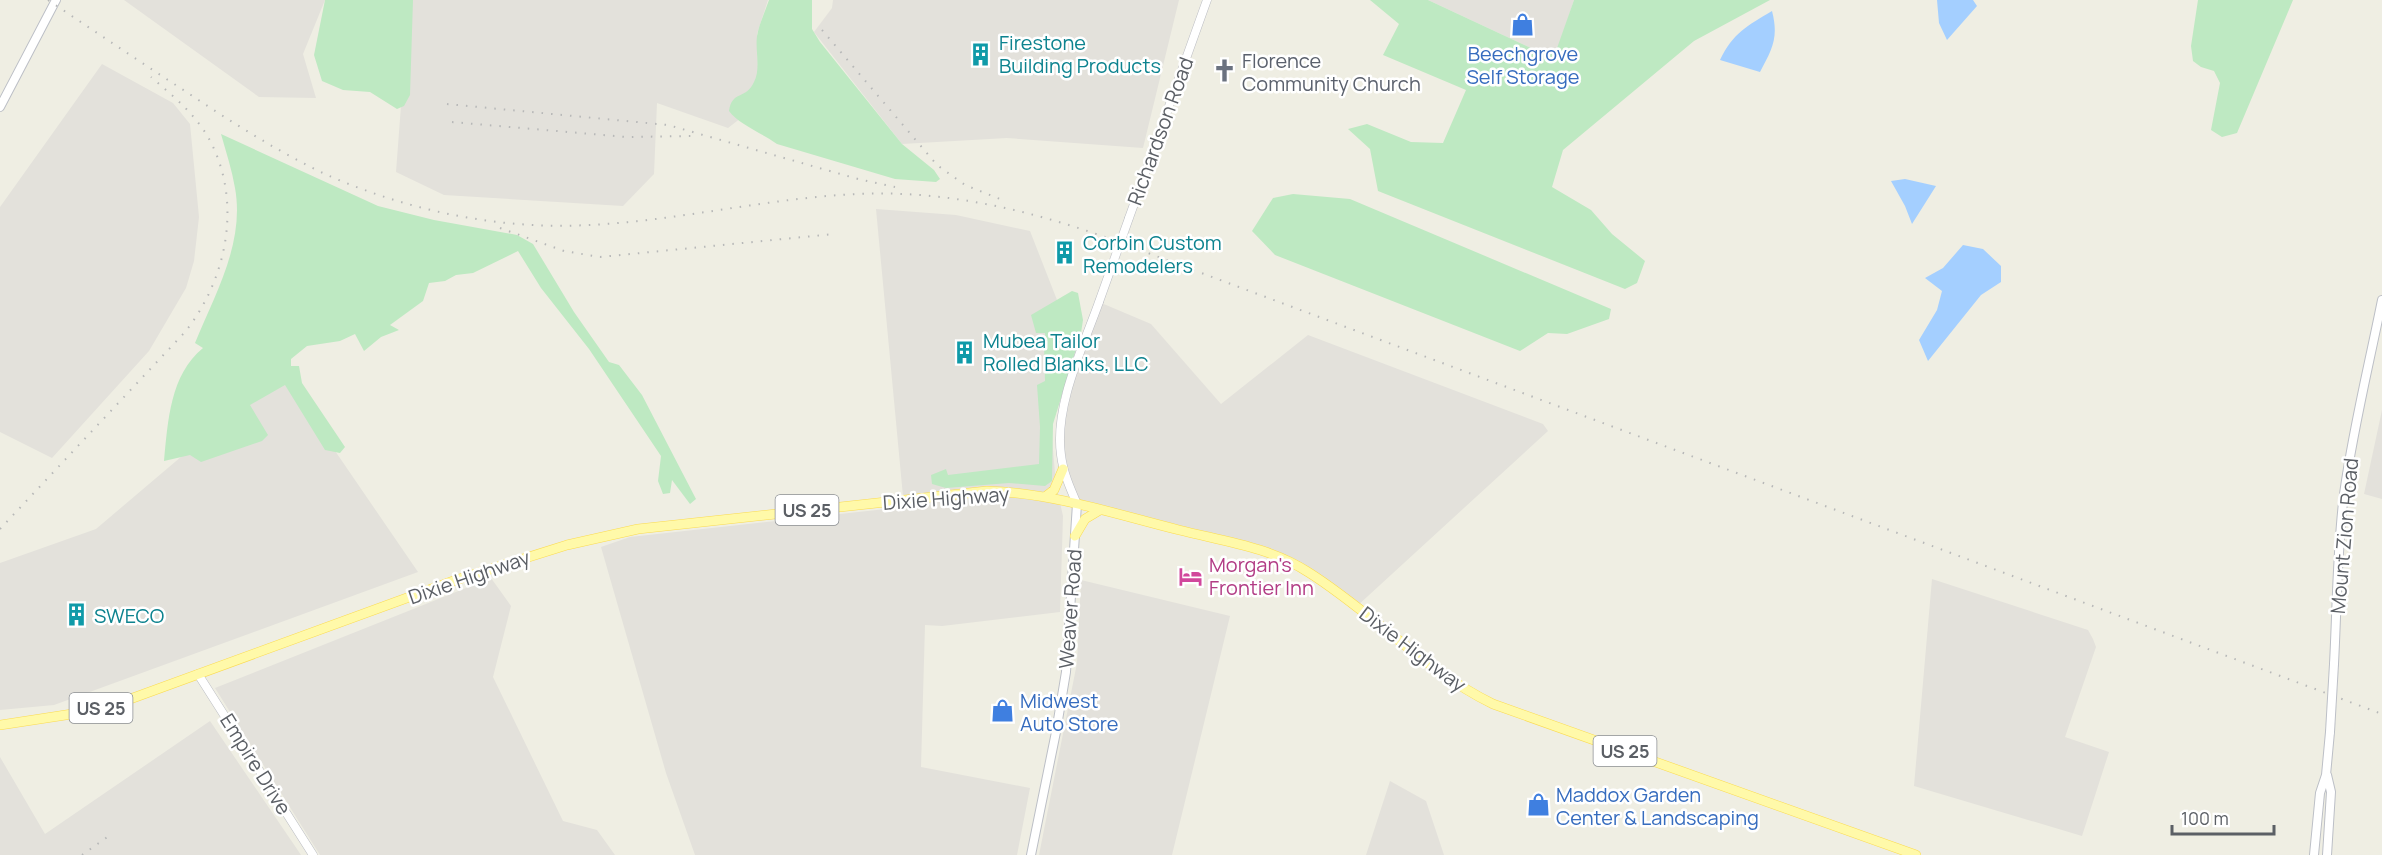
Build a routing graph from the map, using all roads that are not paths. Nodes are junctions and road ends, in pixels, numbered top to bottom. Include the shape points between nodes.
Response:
1 (56, 0) edge
2 (1207, 0) edge
3 (0, 107) edge
4 (2382, 300) edge
5 (1064, 469) junction
6 (1045, 497) junction
7 (1077, 504) junction
8 (1100, 510) junction
9 (1075, 536) junction
10 (198, 674) junction
11 (0, 725) edge
12 (2326, 774) junction
13 (313, 855) edge
14 (1031, 855) edge
15 (1916, 855) edge
16 (2314, 855) edge
17 (2327, 855) edge

1 - 3 main road
2 - 5 street, Richardson Road, bridge via 1066,397 1060,438
4 - 12 main road, Mount Zion Road, bridge via 2344,493
5 - 6 main road via 1054,490
5 - 7 street, Richardson Road
6 - 7 main road, Dixie Highway / US 25
6 - 10 main road, Dixie Highway / US 25 via 987,491 638,529 598,537 456,580
7 - 8 main road, Dixie Highway / US 25
7 - 9 main road, Weaver Road
8 - 9 main road via 1085,519
8 - 15 main road, Dixie Highway / US 25 via 1285,559 1325,583 1455,683 1482,698
9 - 14 main road, Weaver Road via 1062,701
10 - 11 main road, Dixie Highway / US 25 via 100,708
10 - 13 street, Empire Drive
12 - 16 main road, Mount Zion Road via 2320,793
12 - 17 main road, Mount Zion Road via 2331,792

